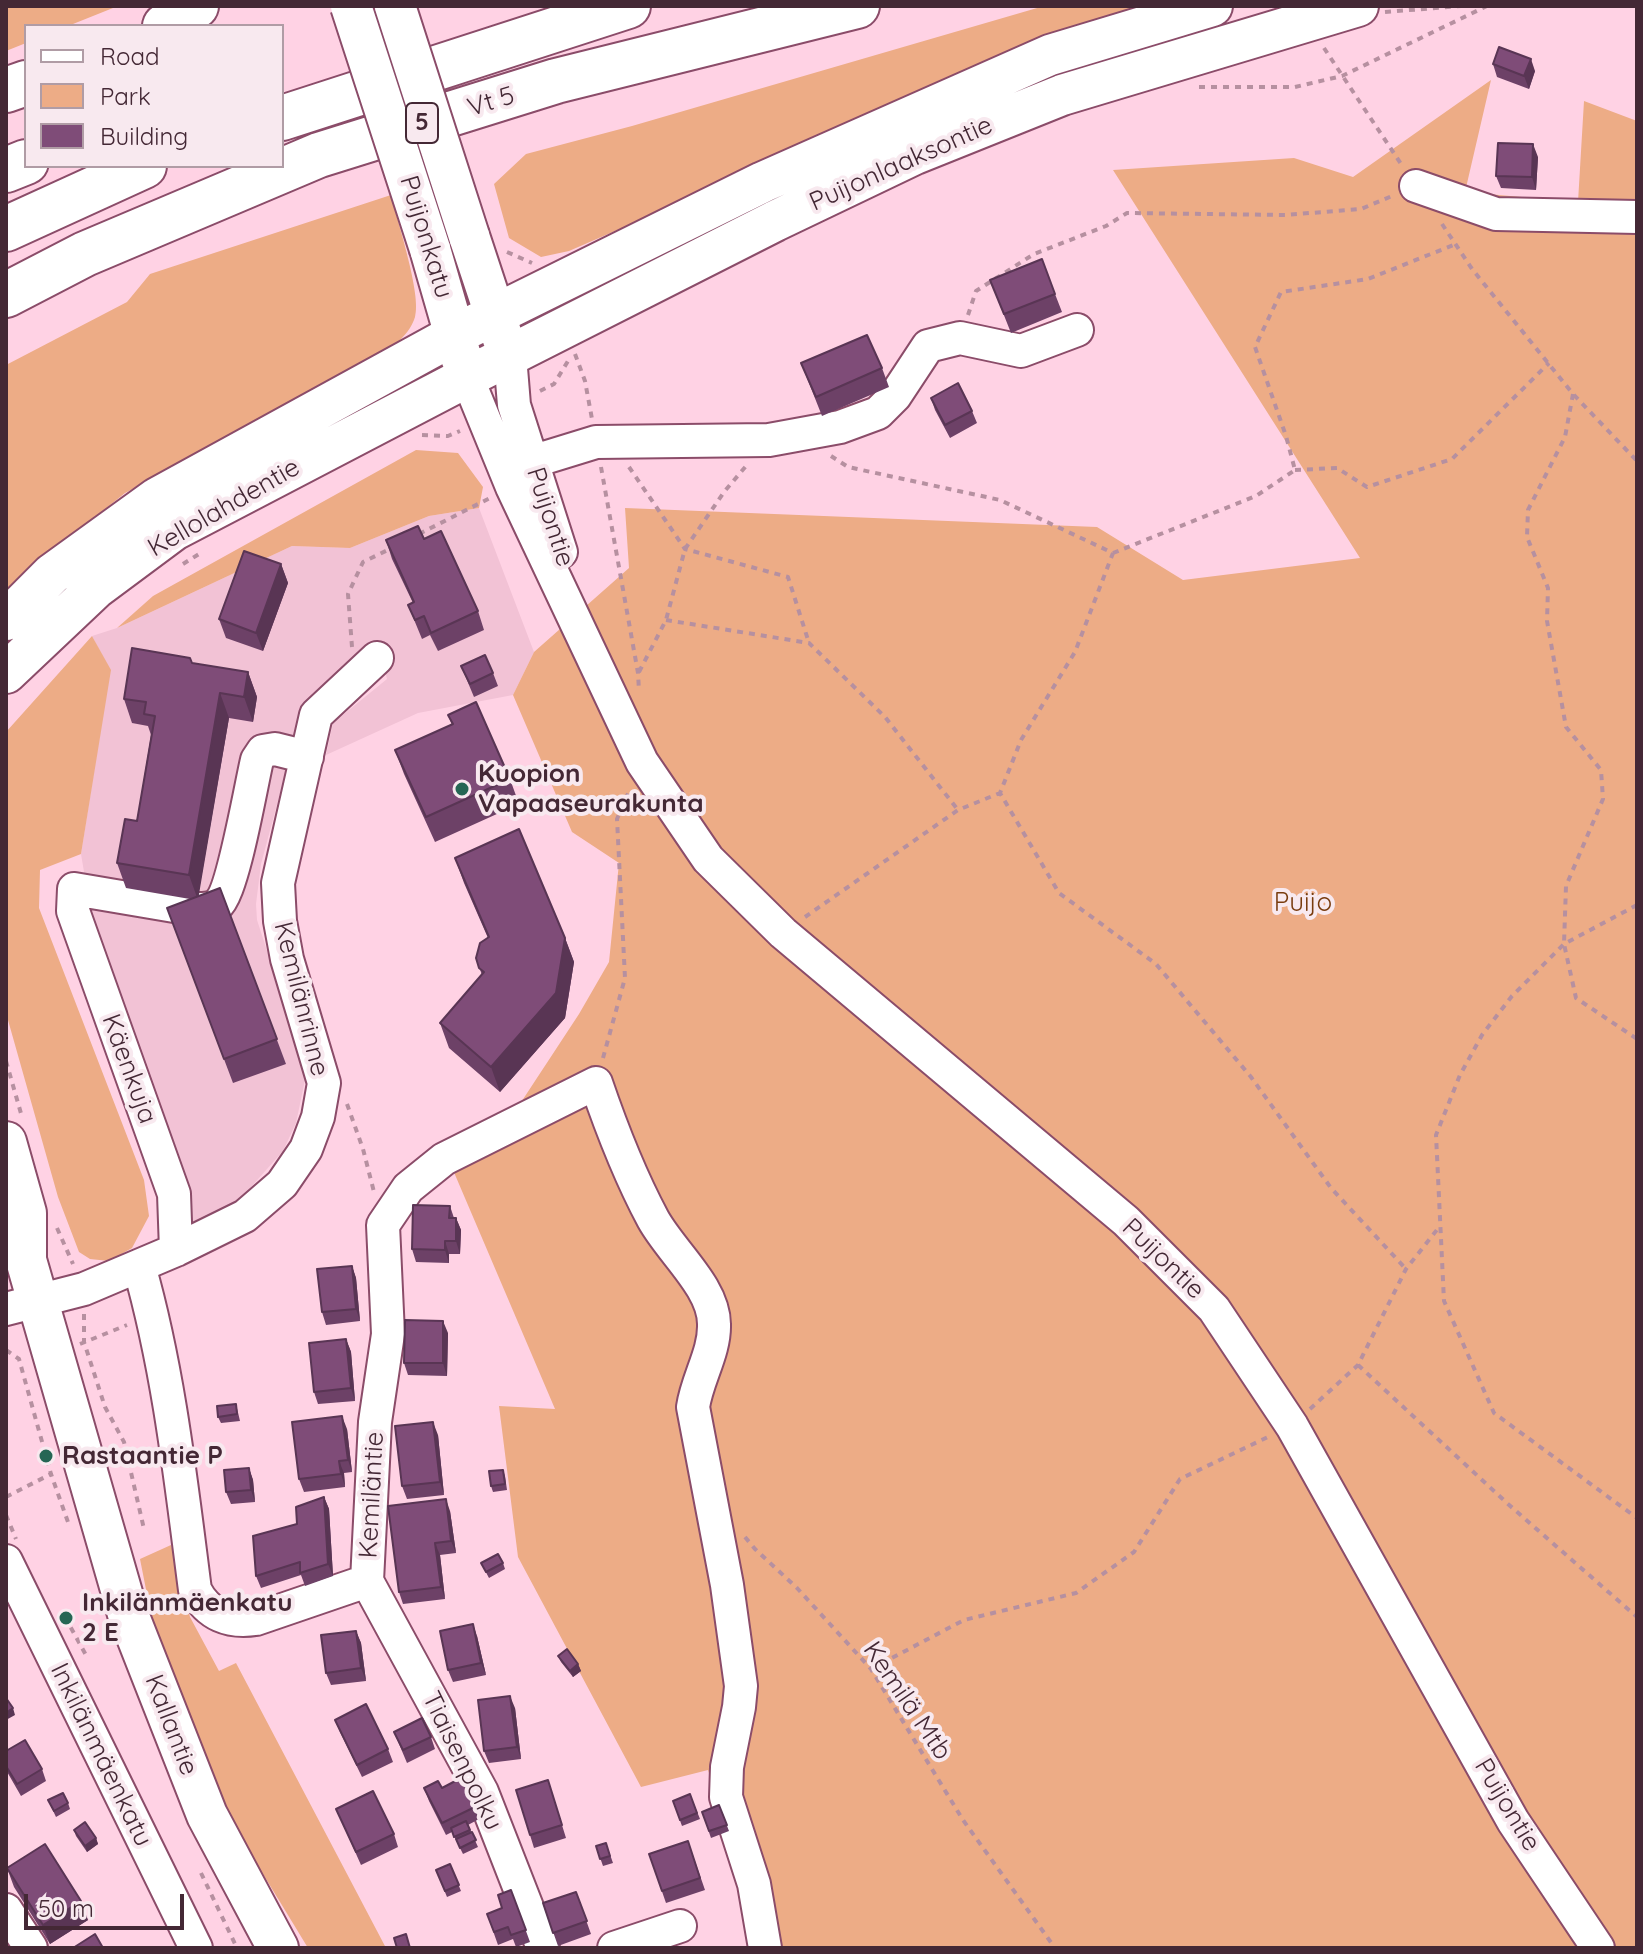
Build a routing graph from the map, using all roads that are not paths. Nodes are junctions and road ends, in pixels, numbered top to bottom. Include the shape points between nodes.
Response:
1 (196, 6) edge
2 (351, 6) edge
3 (395, 6) edge
4 (857, 6) edge
5 (1212, 6) edge
6 (624, 7) edge
7 (1371, 9) edge
8 (168, 24) edge
9 (284, 87) edge
10 (284, 117) edge
11 (140, 168) edge
12 (1416, 186) road end
13 (1637, 217) edge
14 (6, 229) edge
15 (6, 295) edge
16 (494, 316) junction
17 (1077, 330) dead end
18 (456, 334) junction
19 (510, 356) junction
20 (467, 377) junction
21 (516, 473) junction
22 (6, 620) edge
23 (366, 668) road end
24 (6, 673) edge
25 (307, 757) junction
26 (6, 1142) edge
27 (16, 1246) edge
28 (176, 1250) junction
29 (139, 1266) junction
30 (23, 1304) edge
31 (6, 1561) edge
32 (367, 1581) junction
33 (6, 1910) edge
34 (680, 1926) dead end
35 (31, 1948) edge
36 (196, 1948) edge
37 (278, 1948) edge
38 (543, 1948) edge
39 (614, 1948) edge
40 (765, 1948) edge
41 (1598, 1948) edge

1 - 8 highway
2 - 18 main road, Puijonkatu, bridge
3 - 16 main road, Puijonkatu, bridge via 486,243
4 - 15 highway, Vt 5 / 5 via 556,81 319,155 85,254
5 - 16 main road, Puijonlaaksontie via 1050,55 763,182
6 - 9 highway
6 - 10 highway, Vt 5 / 5
7 - 19 main road, Puijonlaaksontie via 1062,95 915,154
11 - 14 highway
12 - 13 street via 1496,214
16 - 18 main road, Puijonlaaksontie
16 - 19 main road, Puijonkatu
17 - 21 street via 1021,351 960,338 928,346 878,413 840,427 784,438 604,442
18 - 20 main road, Puijonkatu
18 - 22 main road, Kellolahdentie via 157,498 52,574
19 - 20 main road, Puijonlaaksontie
19 - 21 street, Puijontie
20 - 21 street, Puijontie
20 - 24 main road, Kellolahdentie via 174,530 96,588
21 - 41 street, Puijontie via 642,762 708,859 783,933 1126,1221 1214,1309 1292,1426 1513,1821
23 - 25 street, Kemilänrinne via 316,715
25 - 28 street, Kemilänrinne via 278,883 287,959 324,1083 318,1117 306,1149 282,1184 245,1216
25 - 28 street, Käenkuja via 275,749 263,751 257,760 229,883 219,903 209,909 74,889 73,911 174,1194
26 - 27 main road, Kallantie via 26,1213
27 - 30 main road, Kallantie
28 - 29 street, Kemilänrinne
29 - 30 street, Kemilänrinne via 84,1289
29 - 32 street, Kemiläntie via 176,1445 195,1590 202,1603 212,1612 243,1621
30 - 37 main road, Kallantie via 128,1614 207,1815
31 - 36 street, Inkilänmäenkatu
32 - 38 street, Tiaisenpolku via 482,1792
32 - 40 street, Kemiläntie via 375,1422 388,1334 383,1225 408,1188 444,1159 596,1083 613,1135 655,1222 709,1300 715,1322 693,1407 741,1686 726,1797 754,1884
33 - 35 street
34 - 39 street

